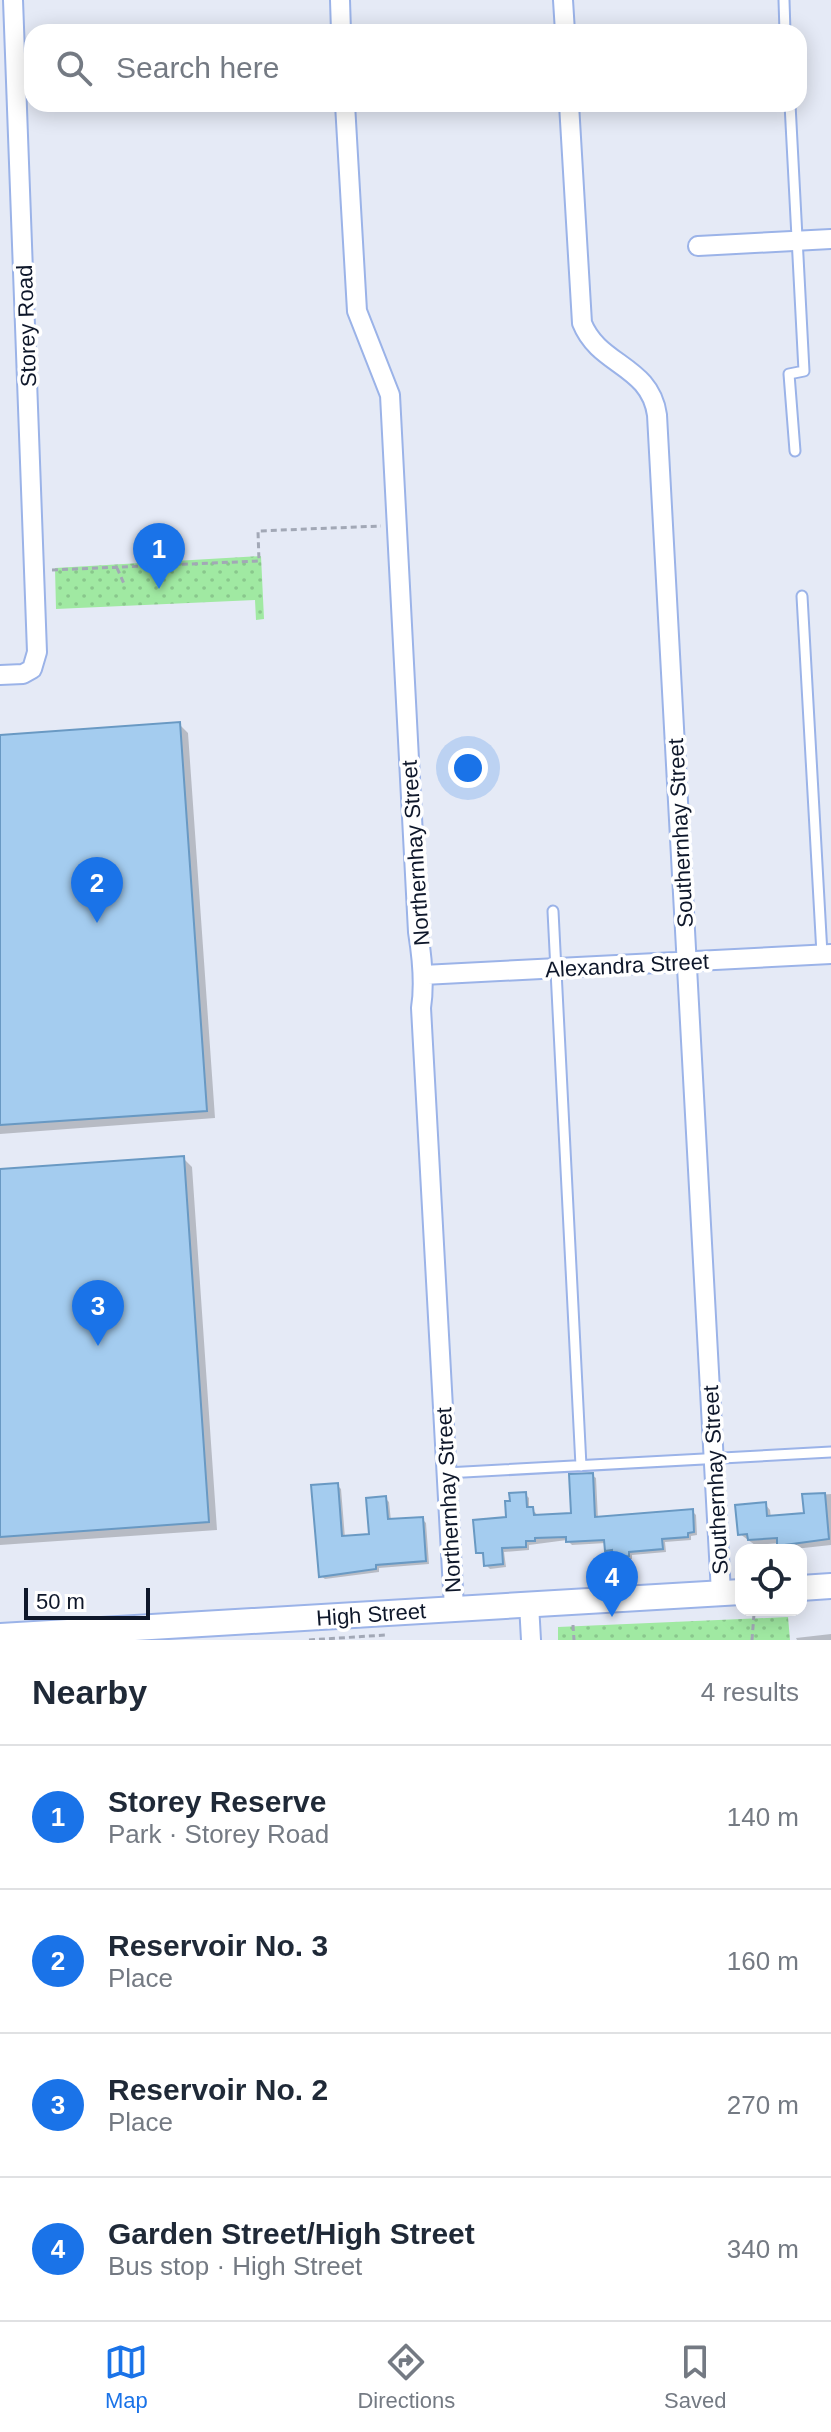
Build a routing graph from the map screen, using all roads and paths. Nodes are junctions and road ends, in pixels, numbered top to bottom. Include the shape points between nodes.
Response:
1 (13, 0) edge
2 (340, 0) edge
3 (563, 0) edge
4 (784, 0) edge
5 (341, 24) edge
6 (564, 24) edge
7 (785, 24) edge
8 (345, 112) edge
9 (569, 112) edge
10 (790, 112) edge
11 (831, 239) edge
12 (797, 241) junction
13 (698, 246) dead end
14 (795, 451) dead end
15 (397, 525) junction
16 (117, 568) junction
17 (51, 570) dead end
18 (125, 586) dead end
19 (802, 596) dead end
20 (0, 675) edge
21 (553, 911) dead end
22 (826, 954) edge
23 (687, 962) junction
24 (555, 969) junction
25 (423, 975) junction
26 (831, 1452) edge
27 (714, 1458) junction
28 (581, 1466) junction
29 (446, 1473) junction
30 (831, 1586) edge
31 (807, 1588) edge
32 (731, 1592) edge
33 (529, 1604) junction
34 (454, 1608) junction
35 (754, 1616) edge
36 (573, 1625) dead end
37 (387, 1635) dead end
38 (0, 1636) edge
39 (309, 1640) edge
40 (531, 1640) edge
41 (574, 1640) edge
42 (752, 1640) edge

1 - 20 street, Storey Road via 37,652 32,669
2 - 5 street
3 - 6 street
4 - 7 lane
8 - 15 street, Northernhay Street via 357,311 390,395
9 - 23 street, Southernhay Street via 582,323 598,347 646,384 655,399
10 - 12 lane
11 - 12 street
12 - 13 street
12 - 14 lane via 804,371 789,374
15 - 16 path via 258,531 259,561
15 - 25 street, Northernhay Street
16 - 17 path
16 - 18 path
19 - 22 lane
21 - 24 lane
22 - 23 street, Alexandra Street
23 - 24 street, Alexandra Street
23 - 27 street, Southernhay Street
24 - 25 street, Alexandra Street
24 - 28 lane
25 - 29 street, Northernhay Street
26 - 27 lane
27 - 28 lane
27 - 32 street, Southernhay Street
28 - 29 lane
29 - 34 street, Northernhay Street
30 - 31 main road
32 - 33 main road, High Street
33 - 34 main road, High Street
33 - 40 street
34 - 38 main road, High Street
35 - 42 path
36 - 41 path
37 - 39 path

